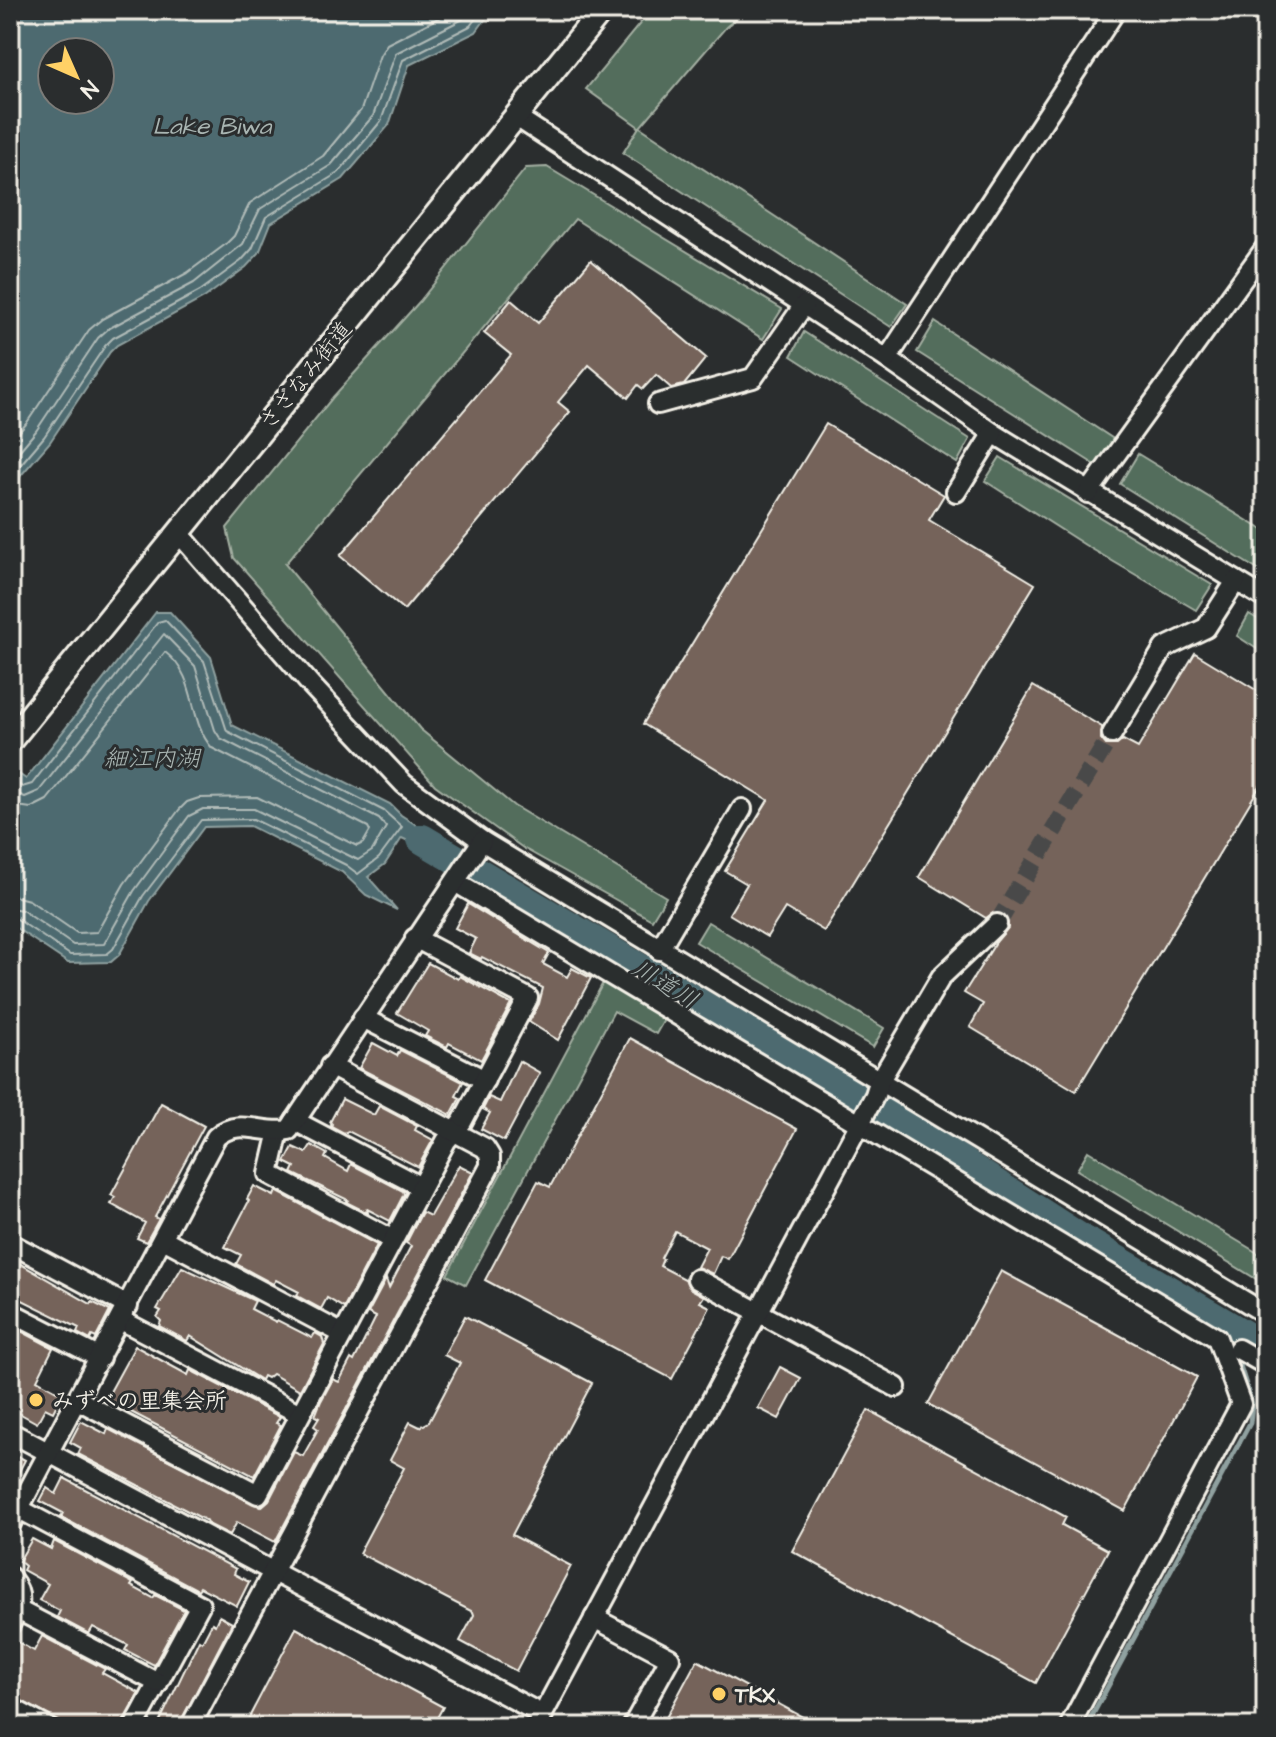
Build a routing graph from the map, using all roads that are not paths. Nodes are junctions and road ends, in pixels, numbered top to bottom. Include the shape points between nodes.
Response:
1 (602, 10) edge
2 (1116, 10) edge
3 (515, 116) junction
4 (1266, 247) edge
5 (804, 305) junction
6 (887, 359) junction
7 (658, 404) dead end
8 (993, 433) junction
9 (956, 492) dead end
10 (1088, 493) junction
11 (178, 532) junction
12 (1236, 581) junction
13 (1266, 599) edge
14 (1112, 734) tunnel mouth
15 (10, 741) edge
16 (742, 809) dead end
17 (477, 848) junction
18 (456, 879) junction
19 (997, 924) tunnel mouth
20 (415, 938) junction
21 (659, 950) junction
22 (363, 1018) junction
23 (330, 1066) junction
24 (485, 1080) junction
25 (877, 1089) junction
26 (860, 1121) junction
27 (287, 1126) junction
28 (454, 1131) junction
29 (421, 1187) junction
30 (163, 1239) junction
31 (393, 1240) junction
32 (10, 1243) edge
33 (697, 1279) dead end
34 (10, 1312) edge
35 (757, 1312) junction
36 (124, 1313) junction
37 (1266, 1314) edge
38 (343, 1334) junction
39 (1238, 1349) dead end
40 (100, 1358) junction
41 (1266, 1365) edge
42 (896, 1387) dead end
43 (78, 1400) junction
44 (300, 1414) junction
45 (10, 1432) edge
46 (50, 1453) junction
47 (13, 1512) edge
48 (273, 1573) junction
49 (10, 1577) edge
50 (14, 1617) edge
51 (594, 1618) junction
52 (158, 1683) junction
53 (10, 1707) edge
54 (539, 1721) edge
55 (47, 1727) edge
56 (134, 1727) edge
57 (190, 1727) edge
58 (632, 1727) edge
59 (1069, 1727) edge

1 - 3 main road, さざなみ街道
2 - 6 street
3 - 5 street
3 - 11 main road, さざなみ街道
4 - 10 street
5 - 6 street
5 - 7 street via 753,378
6 - 8 street
8 - 9 street
8 - 10 street
10 - 12 street
11 - 15 main road, さざなみ街道
11 - 17 street via 404,784
12 - 13 street
12 - 14 street via 1206,628 1164,648
16 - 21 street
17 - 18 street
17 - 21 street
18 - 20 street
18 - 26 street
19 - 25 street via 941,977
20 - 22 street
20 - 24 street via 528,998
21 - 25 street
22 - 23 street
22 - 24 street
23 - 27 street
23 - 28 street
24 - 28 street
25 - 26 street
25 - 37 street
26 - 35 street
26 - 59 street via 1217,1338 1241,1404
27 - 29 street
27 - 30 street via 238,1126 219,1134
27 - 31 street via 269,1174
28 - 29 street
28 - 48 street via 485,1148 490,1166
29 - 31 street
30 - 36 street
30 - 38 street
31 - 38 street
32 - 36 street
33 - 35 street
34 - 40 street
35 - 42 street
35 - 51 street
36 - 40 street
36 - 44 street
38 - 44 street
39 - 41 street
40 - 43 street
43 - 44 street via 258,1494
43 - 46 street
45 - 46 street
46 - 47 street
46 - 48 street
47 - 52 street via 200,1605
48 - 54 street
48 - 57 street
49 - 50 street via 19,1590
50 - 52 street
51 - 54 street
51 - 58 street via 670,1658
52 - 56 street
53 - 55 street

